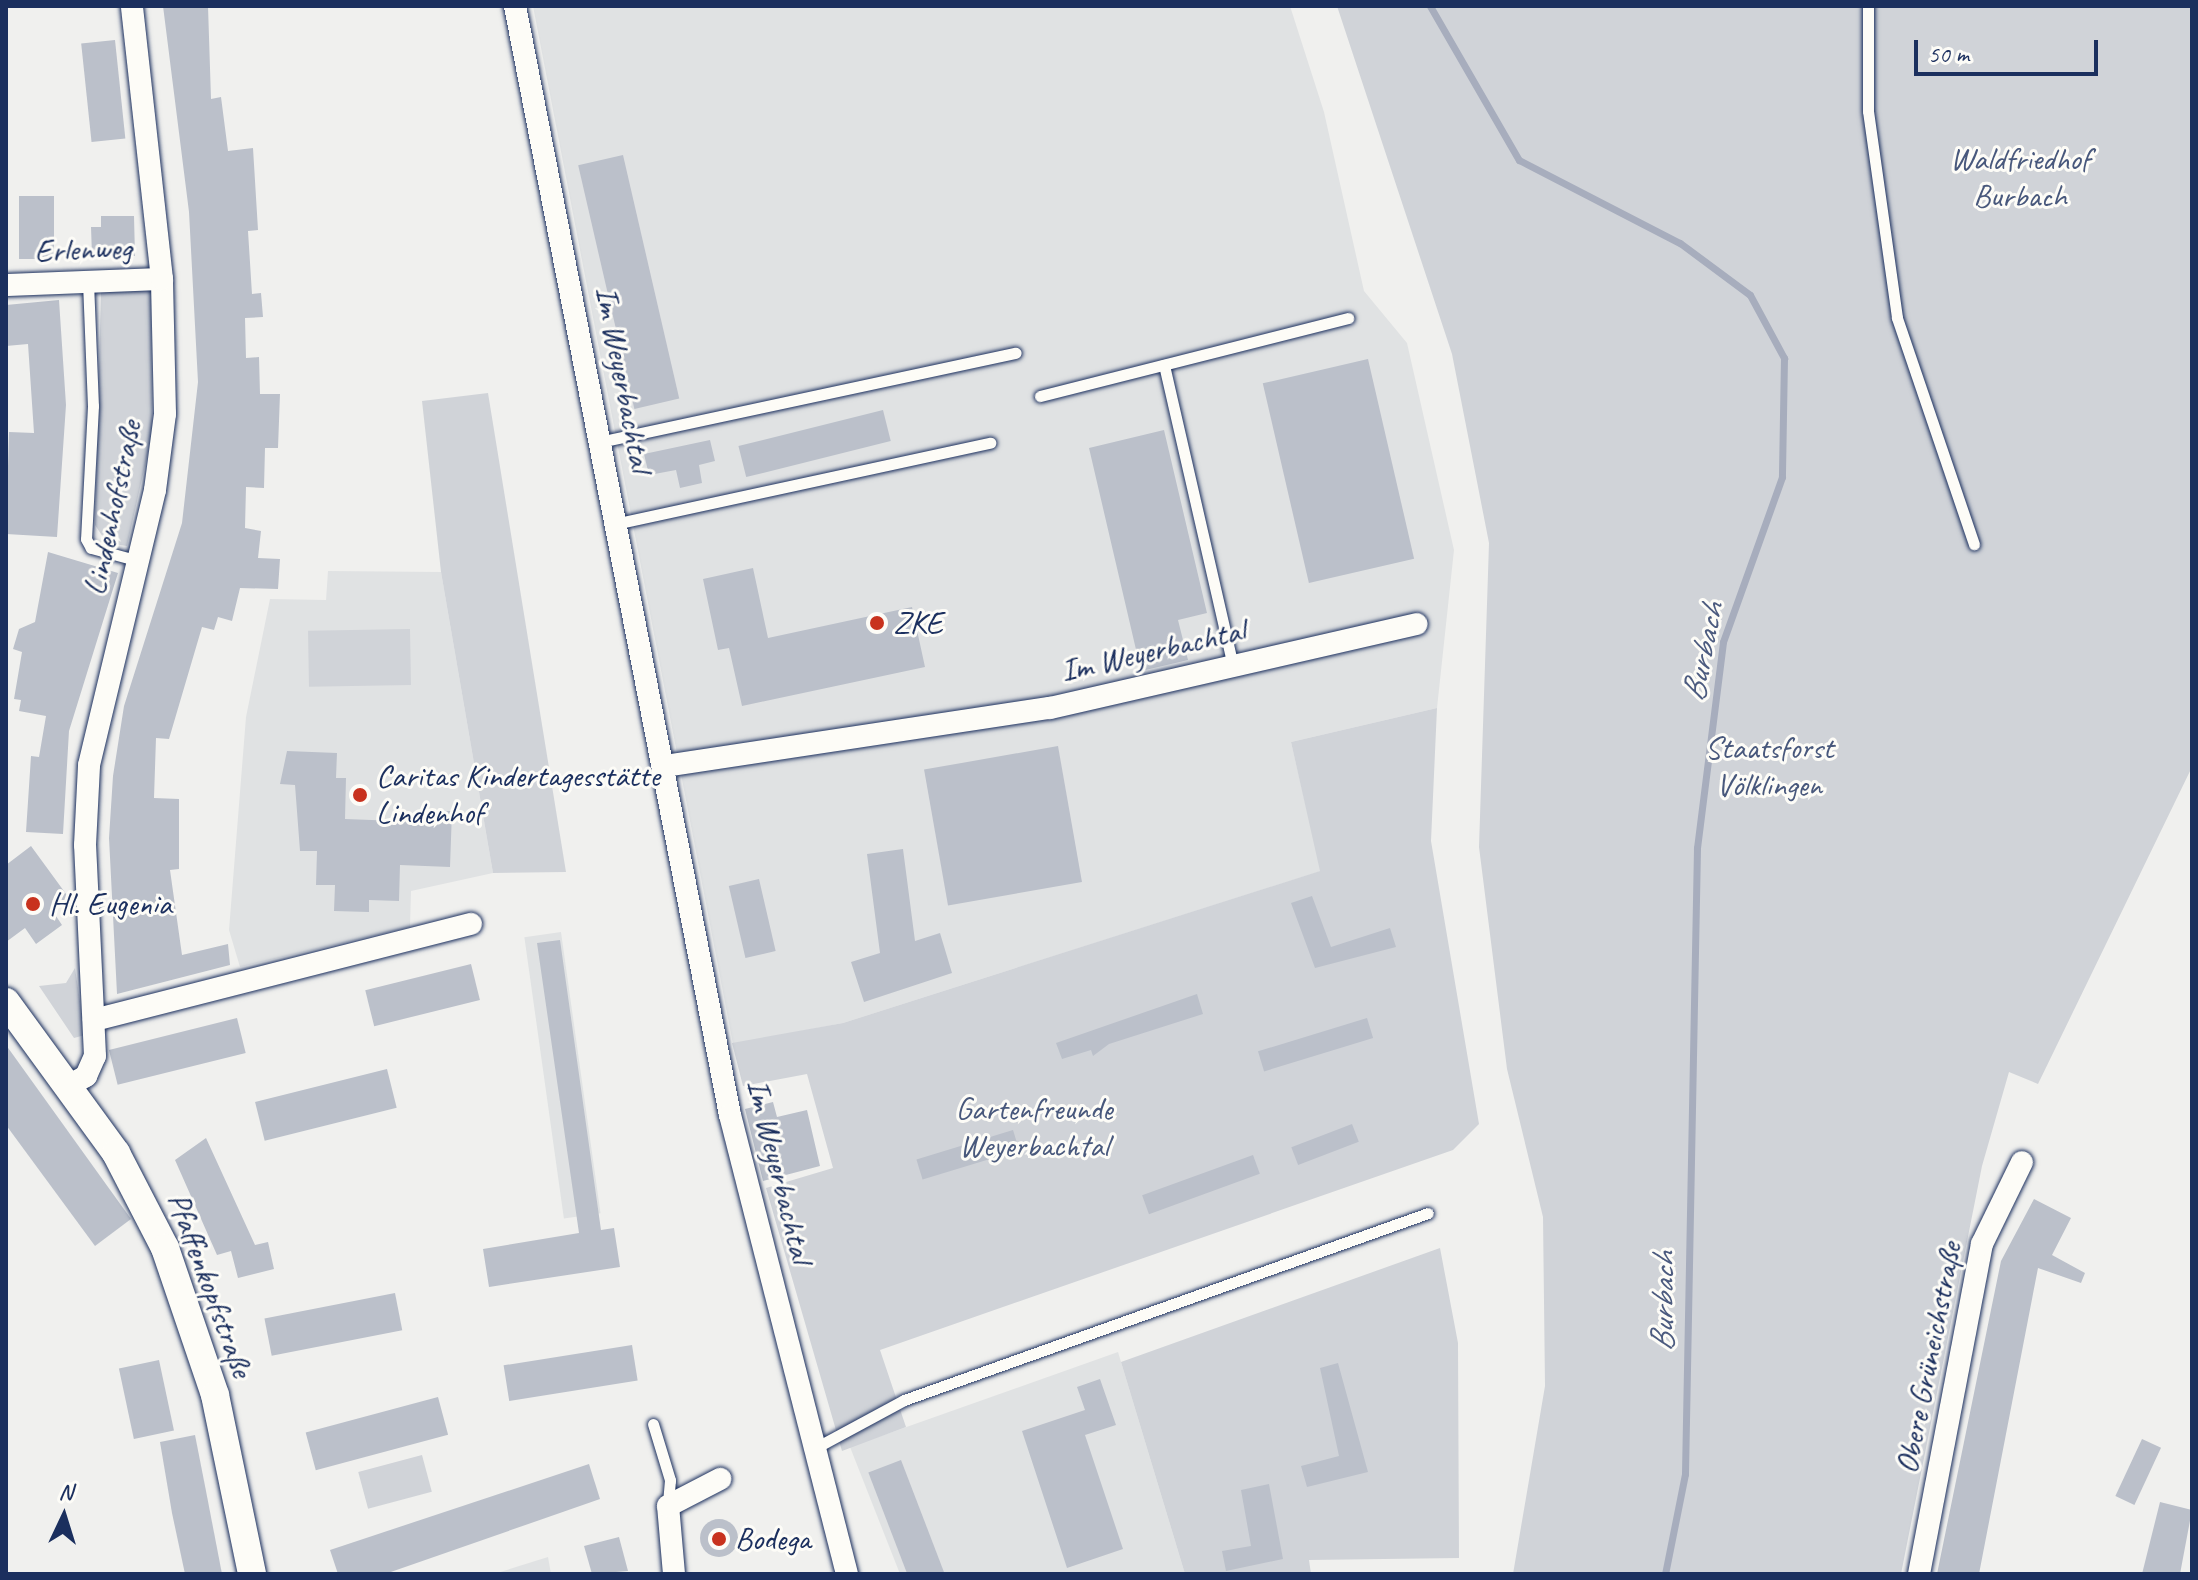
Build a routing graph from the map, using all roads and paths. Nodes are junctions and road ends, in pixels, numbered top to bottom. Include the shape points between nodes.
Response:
1 (132, 6) edge
2 (515, 6) edge
3 (1868, 6) edge
4 (162, 279) junction
5 (88, 282) junction
6 (6, 285) edge
7 (1348, 318) dead end
8 (1016, 353) dead end
9 (1164, 365) junction
10 (1040, 396) dead end
11 (604, 441) junction
12 (990, 443) dead end
13 (619, 523) junction
14 (1974, 544) dead end
15 (139, 561) junction
16 (1416, 624) dead end
17 (1233, 666) junction
18 (665, 766) junction
19 (471, 924) dead end
20 (6, 1002) edge
21 (94, 1020) junction
22 (68, 1086) junction
23 (2022, 1162) dead end
24 (1428, 1213) dead end
25 (653, 1424) dead end
26 (817, 1447) junction
27 (720, 1479) dead end
28 (668, 1506) junction
29 (252, 1574) edge
30 (674, 1574) edge
31 (847, 1574) edge
32 (1919, 1574) edge

1 - 4 street, Lindenhofstraße
2 - 11 street, Im Weyerbachtal
3 - 14 lane via 1869,127 1897,318
4 - 5 street, Erlenweg
4 - 15 street, Lindenhofstraße via 165,414
5 - 6 street, Erlenweg
5 - 15 lane via 93,406 86,539 91,548
7 - 9 lane
8 - 11 lane
9 - 10 lane
9 - 17 lane
11 - 13 street, Im Weyerbachtal
12 - 13 lane
13 - 18 street, Im Weyerbachtal
15 - 21 street, Lindenhofstraße via 89,765 85,845
16 - 17 street, Im Weyerbachtal
17 - 18 street, Im Weyerbachtal via 1050,708
18 - 26 street, Im Weyerbachtal via 730,1115
19 - 21 street
20 - 22 street, Pfaffenkopfstraße
21 - 22 street via 95,1056 86,1076
22 - 29 street, Pfaffenkopfstraße via 146,1204 193,1319
23 - 32 street, Obere Grüneichstraße via 1982,1244
24 - 26 lane via 904,1400
25 - 28 lane via 670,1480
26 - 31 street, Im Weyerbachtal
27 - 28 street
28 - 30 street

